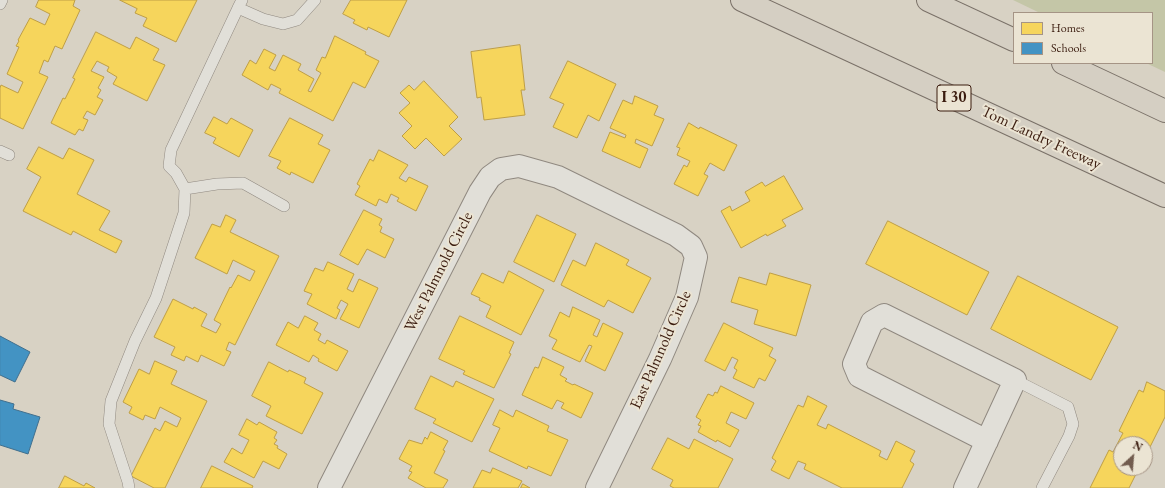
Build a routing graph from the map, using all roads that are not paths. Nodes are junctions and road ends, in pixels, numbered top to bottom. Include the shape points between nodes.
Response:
1 (2, 0) edge
2 (315, 0) edge
3 (742, 0) edge
4 (928, 0) edge
5 (0, 4) edge
6 (240, 4) edge
7 (1013, 40) edge
8 (1065, 64) edge
9 (1165, 111) edge
10 (185, 190) junction
11 (1165, 196) edge
12 (614, 204) joint
13 (284, 206) dead end
14 (1015, 380) junction
15 (987, 441) junction
16 (128, 488) edge
17 (329, 488) edge
18 (597, 488) edge
19 (965, 488) edge
20 (1042, 488) edge

1 - 5 lane
2 - 6 lane via 297,20 282,24 263,19
3 - 11 highway, Tom Landry Freeway / I 30
4 - 7 highway
6 - 10 lane via 171,150 170,166
8 - 9 highway
10 - 13 lane via 217,184 243,183
10 - 16 lane via 184,213 156,298 135,341 111,401 109,424
12 - 17 street, West Palmnold Circle via 558,177 519,166 501,169 490,177
12 - 18 street, East Palmnold Circle via 676,235 691,246 696,257 687,296 660,359
14 - 15 street
14 - 15 street via 884,315 872,322 854,364 859,376
14 - 20 lane via 1068,407 1073,424
15 - 19 street

